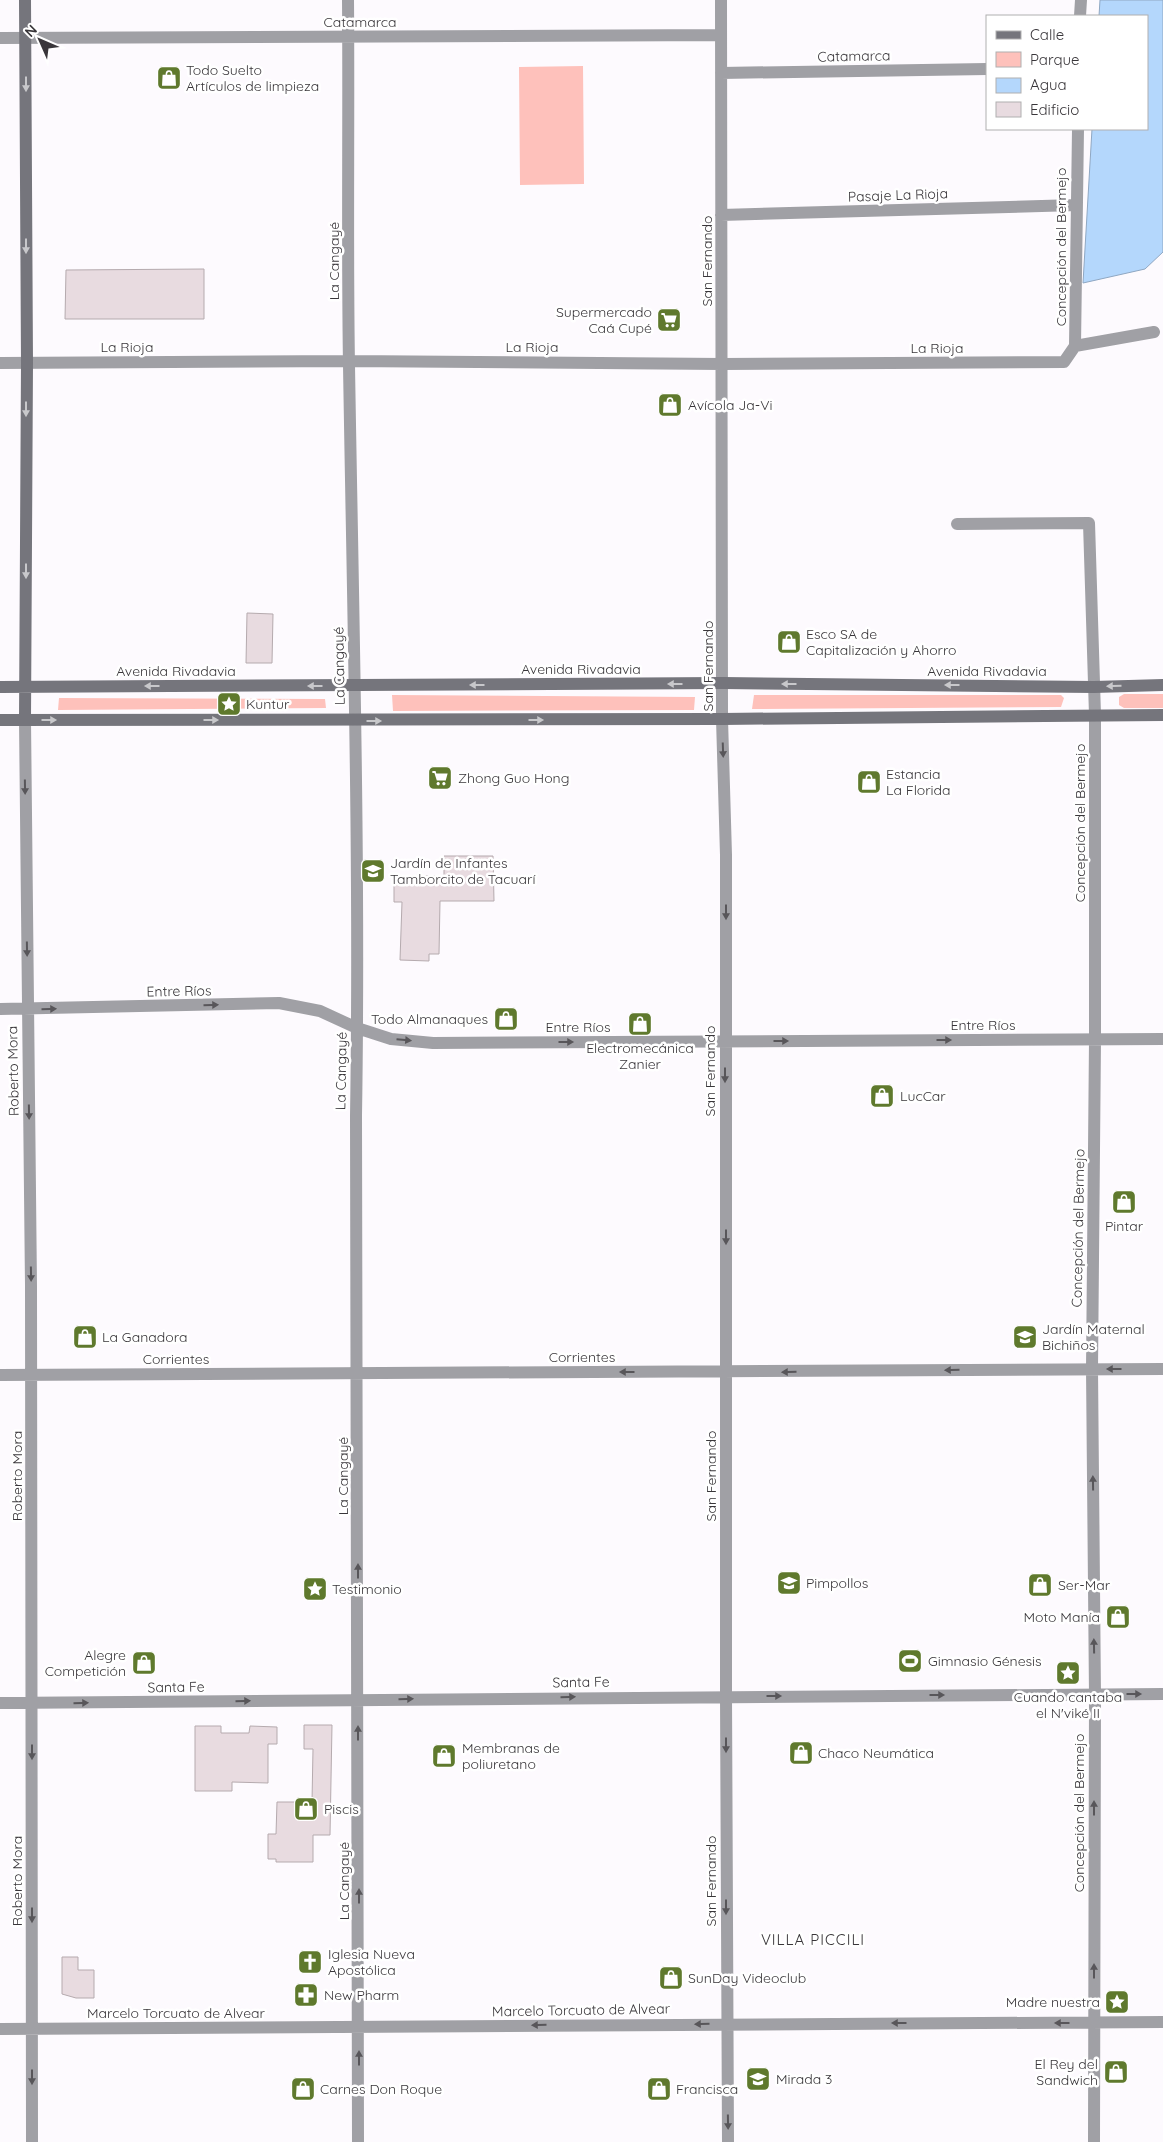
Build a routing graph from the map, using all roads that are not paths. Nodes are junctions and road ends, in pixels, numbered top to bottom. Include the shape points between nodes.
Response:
1 (25, 0) edge
2 (348, 0) edge
3 (721, 0) edge
4 (1081, 0) edge
5 (1080, 15) edge
6 (721, 35) junction
7 (0, 38) edge
8 (26, 38) junction
9 (348, 38) junction
10 (986, 69) edge
11 (721, 73) junction
12 (1078, 130) edge
13 (1076, 205) junction
14 (721, 215) junction
15 (1154, 332) dead end
16 (1076, 346) junction
17 (349, 361) junction
18 (1064, 362) joint
19 (0, 363) edge
20 (27, 363) junction
21 (722, 364) junction
22 (957, 524) dead end
23 (724, 684) junction
24 (355, 686) junction
25 (1163, 686) edge
26 (0, 687) edge
27 (25, 687) junction
28 (1094, 687) junction
29 (1095, 715) junction
30 (1163, 715) edge
31 (722, 719) junction
32 (0, 720) edge
33 (25, 720) junction
34 (355, 721) junction
35 (0, 1009) edge
36 (28, 1009) junction
37 (357, 1028) junction
38 (1163, 1039) edge
39 (1095, 1040) junction
40 (725, 1042) junction
41 (1092, 1369) junction
42 (1163, 1369) edge
43 (358, 1372) junction
44 (726, 1372) junction
45 (0, 1375) edge
46 (31, 1375) junction
47 (1163, 1694) edge
48 (1095, 1695) junction
49 (726, 1696) junction
50 (358, 1699) junction
51 (0, 1703) edge
52 (32, 1703) junction
53 (1163, 2022) edge
54 (726, 2023) junction
55 (1093, 2023) junction
56 (359, 2027) junction
57 (0, 2029) edge
58 (32, 2029) junction
59 (32, 2142) edge
60 (358, 2142) edge
61 (728, 2142) edge
62 (1094, 2142) edge

1 - 8 street, Roberto Mora
2 - 9 street, La Cangayé
3 - 6 street, San Fernando
4 - 5 street
6 - 9 street, Catamarca
6 - 11 street, San Fernando
7 - 8 street, Catamarca
8 - 9 street, Catamarca
8 -> 20 street, Roberto Mora
9 - 17 street, La Cangayé
10 - 11 street, Catamarca
11 - 14 street, San Fernando
12 - 13 street, Concepción del Bermejo
13 - 14 street, Pasaje La Rioja
13 - 16 street, Concepción del Bermejo
14 - 21 street, San Fernando
15 - 16 street
16 - 18 street, Concepción del Bermejo
17 - 20 street, La Rioja
17 - 21 street, La Rioja
17 - 24 street, La Cangayé
18 - 21 street, La Rioja
19 - 20 street, La Rioja
20 -> 27 street, Roberto Mora
21 - 23 street, San Fernando
22 - 28 street, Concepción del Bermejo via 1089,524
23 -> 24 street, Avenida Rivadavia
28 -> 23 street, Avenida Rivadavia
23 - 31 street, San Fernando
24 -> 27 street, Avenida Rivadavia
24 - 34 street, La Cangayé
25 -> 28 street, Avenida Rivadavia
26 - 27 street, Avenida Rivadavia
27 - 33 street, Roberto Mora
28 - 29 street, Concepción del Bermejo
29 - 30 street
29 - 31 street
29 - 39 street, Concepción del Bermejo
34 -> 31 street
31 -> 40 street, San Fernando via 726,855
32 - 33 street
33 -> 34 street
33 -> 36 street, Roberto Mora
34 - 37 street, La Cangayé
35 - 36 street, Entre Ríos
36 -> 37 street, Entre Ríos via 279,1003 320,1011
36 -> 46 street, Roberto Mora
37 -> 40 street, Entre Ríos via 391,1039 433,1043
37 - 43 street, La Cangayé
38 - 39 street, Entre Ríos
40 -> 39 street, Entre Ríos
39 - 41 street, Concepción del Bermejo
40 -> 44 street, San Fernando
42 -> 41 street, Corrientes
41 -> 44 street, Corrientes
48 -> 41 street, Concepción del Bermejo
44 -> 43 street, Corrientes
43 - 46 street, Corrientes
50 -> 43 street, La Cangayé
44 - 49 street, San Fernando
45 - 46 street, Corrientes
46 - 52 street, Roberto Mora
48 -> 47 street, Santa Fe
49 -> 48 street, Santa Fe
55 -> 48 street, Concepción del Bermejo
50 -> 49 street, Santa Fe
49 -> 54 street, San Fernando
52 -> 50 street, Santa Fe
56 -> 50 street, La Cangayé
51 - 52 street, Santa Fe
52 -> 58 street, Roberto Mora
53 - 55 street, Marcelo Torcuato de Alvear
55 -> 54 street, Marcelo Torcuato de Alvear
54 -> 56 street, Marcelo Torcuato de Alvear
54 -> 61 street, San Fernando
55 - 62 street, Concepción del Bermejo
56 - 58 street, Marcelo Torcuato de Alvear
60 -> 56 street, La Cangayé
57 - 58 street, Marcelo Torcuato de Alvear
58 -> 59 street, Roberto Mora

